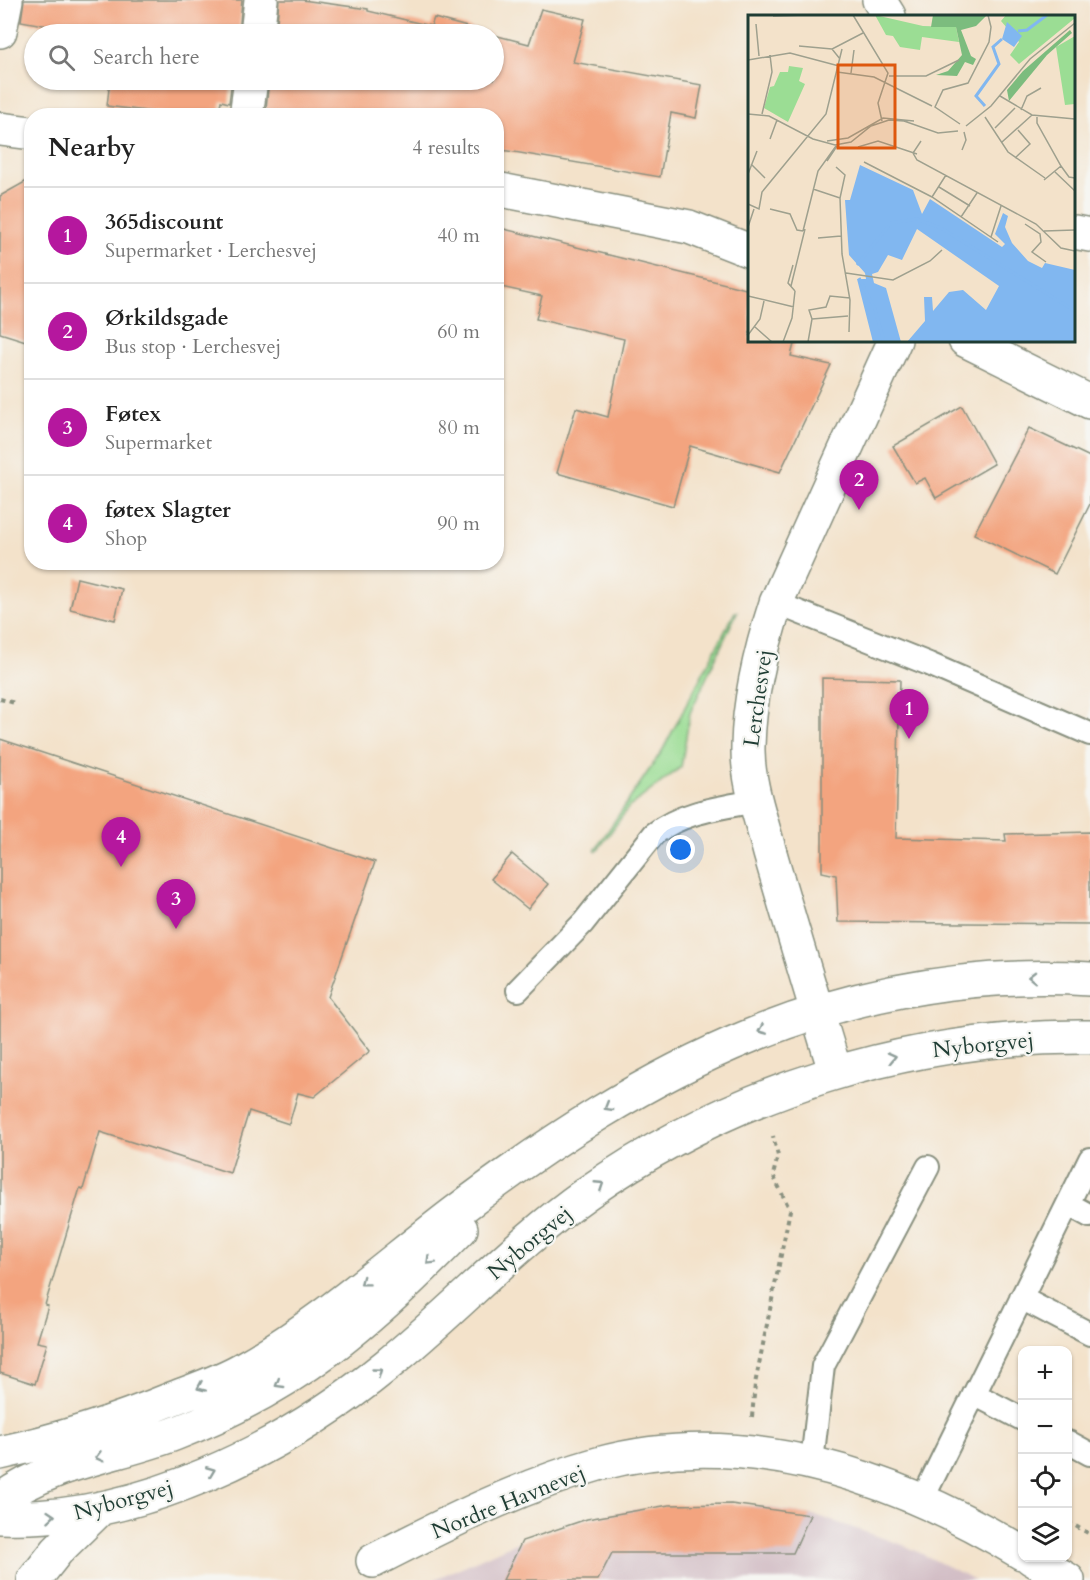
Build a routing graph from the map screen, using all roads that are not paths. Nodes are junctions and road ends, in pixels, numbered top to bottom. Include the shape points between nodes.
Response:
1 (261, 0) edge
2 (879, 0) edge
3 (888, 15) edge
4 (258, 24) edge
5 (250, 90) edge
6 (247, 108) edge
7 (0, 129) edge
8 (24, 132) edge
9 (504, 191) edge
10 (1075, 232) edge
11 (1090, 235) edge
12 (748, 250) edge
13 (894, 342) edge
14 (969, 342) edge
15 (1090, 402) edge
16 (776, 603) junction
17 (1090, 734) edge
18 (756, 801) junction
19 (1090, 979) edge
20 (518, 990) dead end
21 (817, 1010) junction
22 (1090, 1037) edge
23 (835, 1071) junction
24 (528, 1158) junction
25 (1090, 1159) edge
26 (928, 1167) dead end
27 (1068, 1204) junction
28 (1090, 1216) edge
29 (1021, 1298) junction
30 (1090, 1334) edge
31 (974, 1394) junction
32 (1018, 1416) edge
33 (1072, 1444) edge
34 (0, 1453) edge
35 (1090, 1454) edge
36 (812, 1462) junction
37 (0, 1500) edge
38 (922, 1500) junction
39 (101, 1508) junction
40 (0, 1517) edge
41 (1018, 1550) edge
42 (373, 1561) dead end
43 (1039, 1562) edge
44 (34, 1580) edge
45 (1068, 1580) edge

1 - 4 street
2 - 3 street
5 - 6 street
7 - 8 street
9 - 12 street via 689,227
10 - 11 street
13 - 16 street, Lerchesvej
14 - 15 street
16 - 17 lane
16 - 18 street, Lerchesvej via 762,646 750,720 748,747
18 - 20 lane via 688,815 654,834 582,923
18 - 21 street, Lerchesvej
19 -> 21 street, Nyborgvej via 966,980 901,990
21 - 23 street, Lerchesvej
21 -> 24 street, Nyborgvej via 678,1068 575,1126
23 -> 22 street, Nyborgvej via 958,1044
39 -> 23 street, Nyborgvej via 202,1475 279,1439 387,1365 585,1194 719,1118
24 -> 34 street, Nyborgvej via 333,1306 241,1369 122,1418
24 -> 37 street, Nyborgvej via 377,1312 297,1374 208,1421 52,1472
25 - 27 lane
26 - 36 lane via 823,1366
27 - 28 lane
27 - 29 lane
29 - 30 lane
29 - 31 lane
31 - 32 lane
31 - 38 lane
33 - 35 lane
36 - 38 street, Nordre Havnevej
36 - 42 street, Nordre Havnevej via 749,1450 662,1453 600,1464 547,1480
38 - 41 street, Nordre Havnevej
40 -> 39 street, Nyborgvej via 48,1517
39 - 44 street
43 - 45 street

